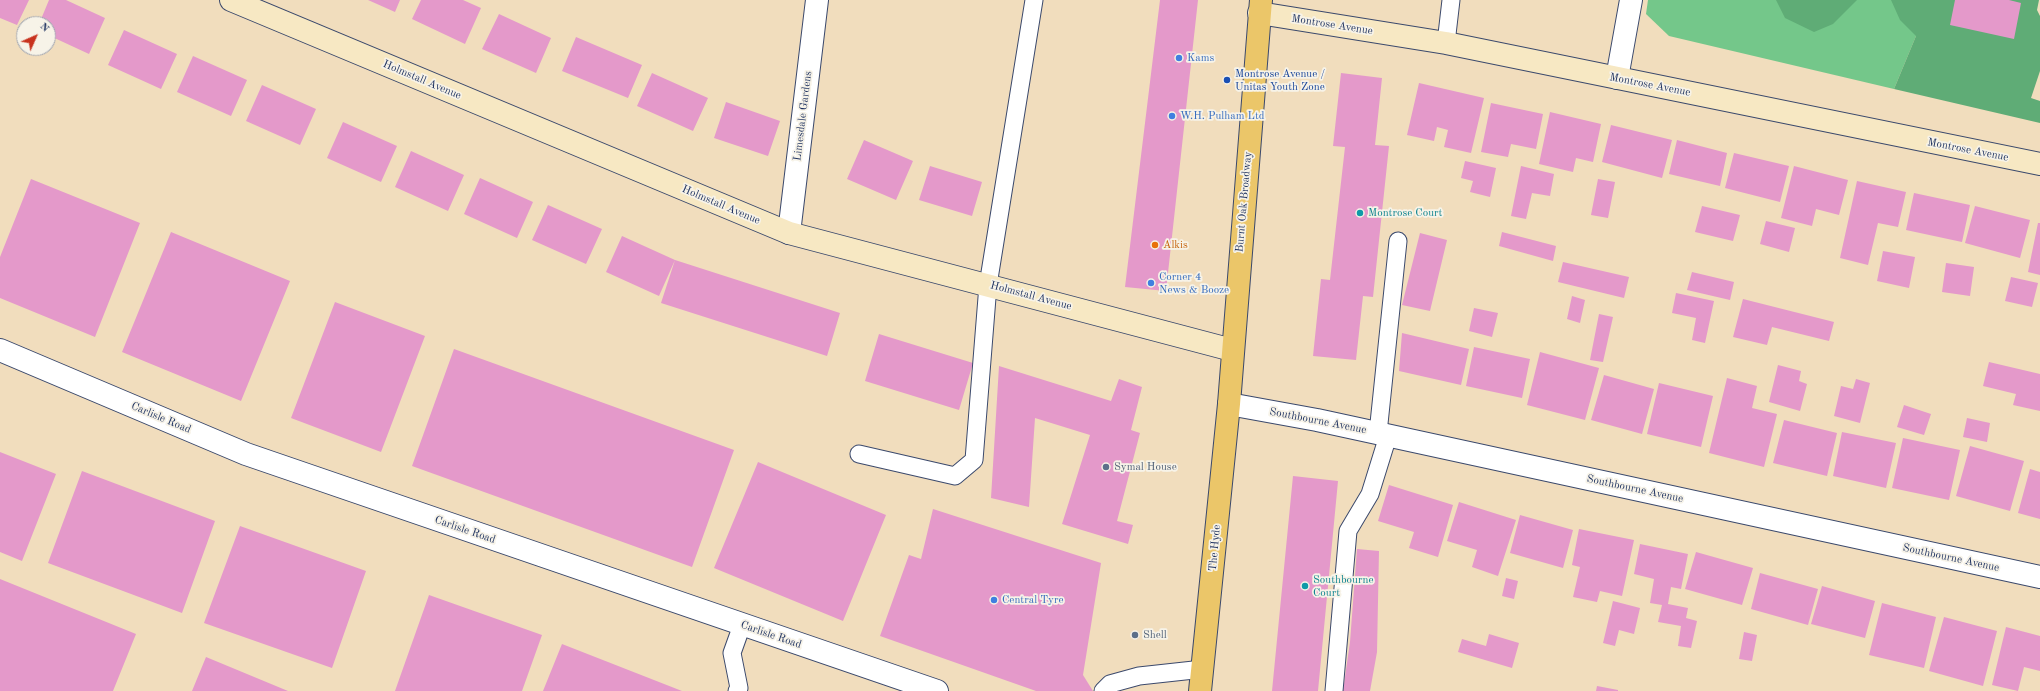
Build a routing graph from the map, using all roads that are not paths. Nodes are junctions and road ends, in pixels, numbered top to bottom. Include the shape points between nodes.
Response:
1 (230, 0) edge
2 (817, 0) edge
3 (1034, 0) edge
4 (1451, 0) edge
5 (1631, 0) edge
6 (1260, 7) edge
7 (1446, 43) junction
8 (1617, 78) junction
9 (2040, 164) edge
10 (789, 233) junction
11 (1398, 242) dead end
12 (988, 284) junction
13 (0, 350) edge
14 (1232, 350) junction
15 (1229, 404) junction
16 (1383, 435) junction
17 (860, 454) dead end
18 (2040, 577) edge
19 (742, 625) junction
20 (1203, 669) junction
21 (899, 685) edge
22 (737, 691) edge
23 (937, 691) edge
24 (1103, 691) edge
25 (1200, 691) edge
26 (1334, 691) edge

1 - 10 street, Holmstall Avenue
2 - 10 street, Limesdale Gardens
3 - 12 lane
4 - 7 lane
5 - 8 street
6 - 7 street, Montrose Avenue
6 - 14 main road, Burnt Oak Broadway
7 - 8 street, Montrose Avenue
8 - 9 street, Montrose Avenue
10 - 12 street, Holmstall Avenue
11 - 16 lane
12 - 14 street, Holmstall Avenue
12 - 17 lane via 974,460 955,476
13 - 19 street, Carlisle Road via 246,454
14 - 15 main road, Burnt Oak Broadway
15 - 16 street, Southbourne Avenue
15 - 20 main road, The Hyde
16 - 18 street, Southbourne Avenue
16 - 26 lane via 1370,494 1348,531
19 - 21 street, Carlisle Road
19 - 22 lane via 732,653 739,688
20 - 24 lane via 1139,676 1115,682
20 - 25 main road, The Hyde
21 - 23 street, Carlisle Road

